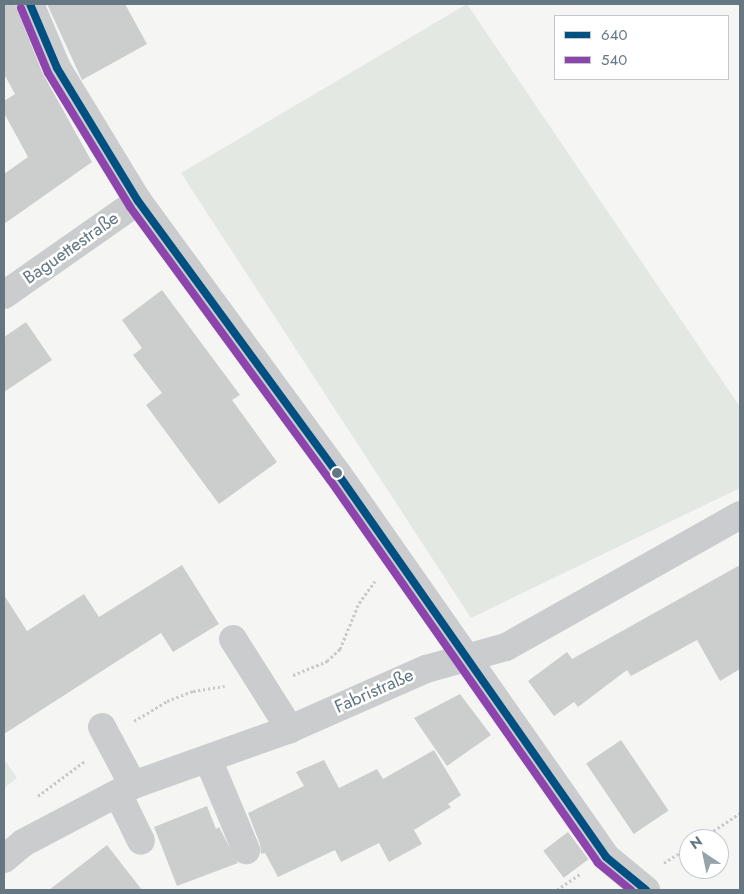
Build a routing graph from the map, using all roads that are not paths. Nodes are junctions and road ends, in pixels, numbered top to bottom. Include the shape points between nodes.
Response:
1 (30, 4) edge
2 (138, 201) junction
3 (4, 295) edge
4 (740, 515) edge
5 (233, 639) dead end
6 (467, 658) junction
7 (290, 729) junction
8 (106, 734) road end
9 (208, 759) junction
10 (126, 789) junction
11 (141, 840) dead end
12 (246, 850) dead end
13 (4, 859) edge
14 (646, 890) edge

1 - 2 street via 57,68
2 - 3 street, Baguettestraße
2 - 6 street via 338,474
4 - 6 street, Fabristraße via 506,647
5 - 7 street
6 - 7 street, Fabristraße via 426,669
6 - 14 street via 606,857
7 - 9 street, Fabristraße
8 - 10 street
9 - 10 street, Fabristraße
9 - 12 street
10 - 11 street
10 - 13 street, Fabristraße via 23,843

